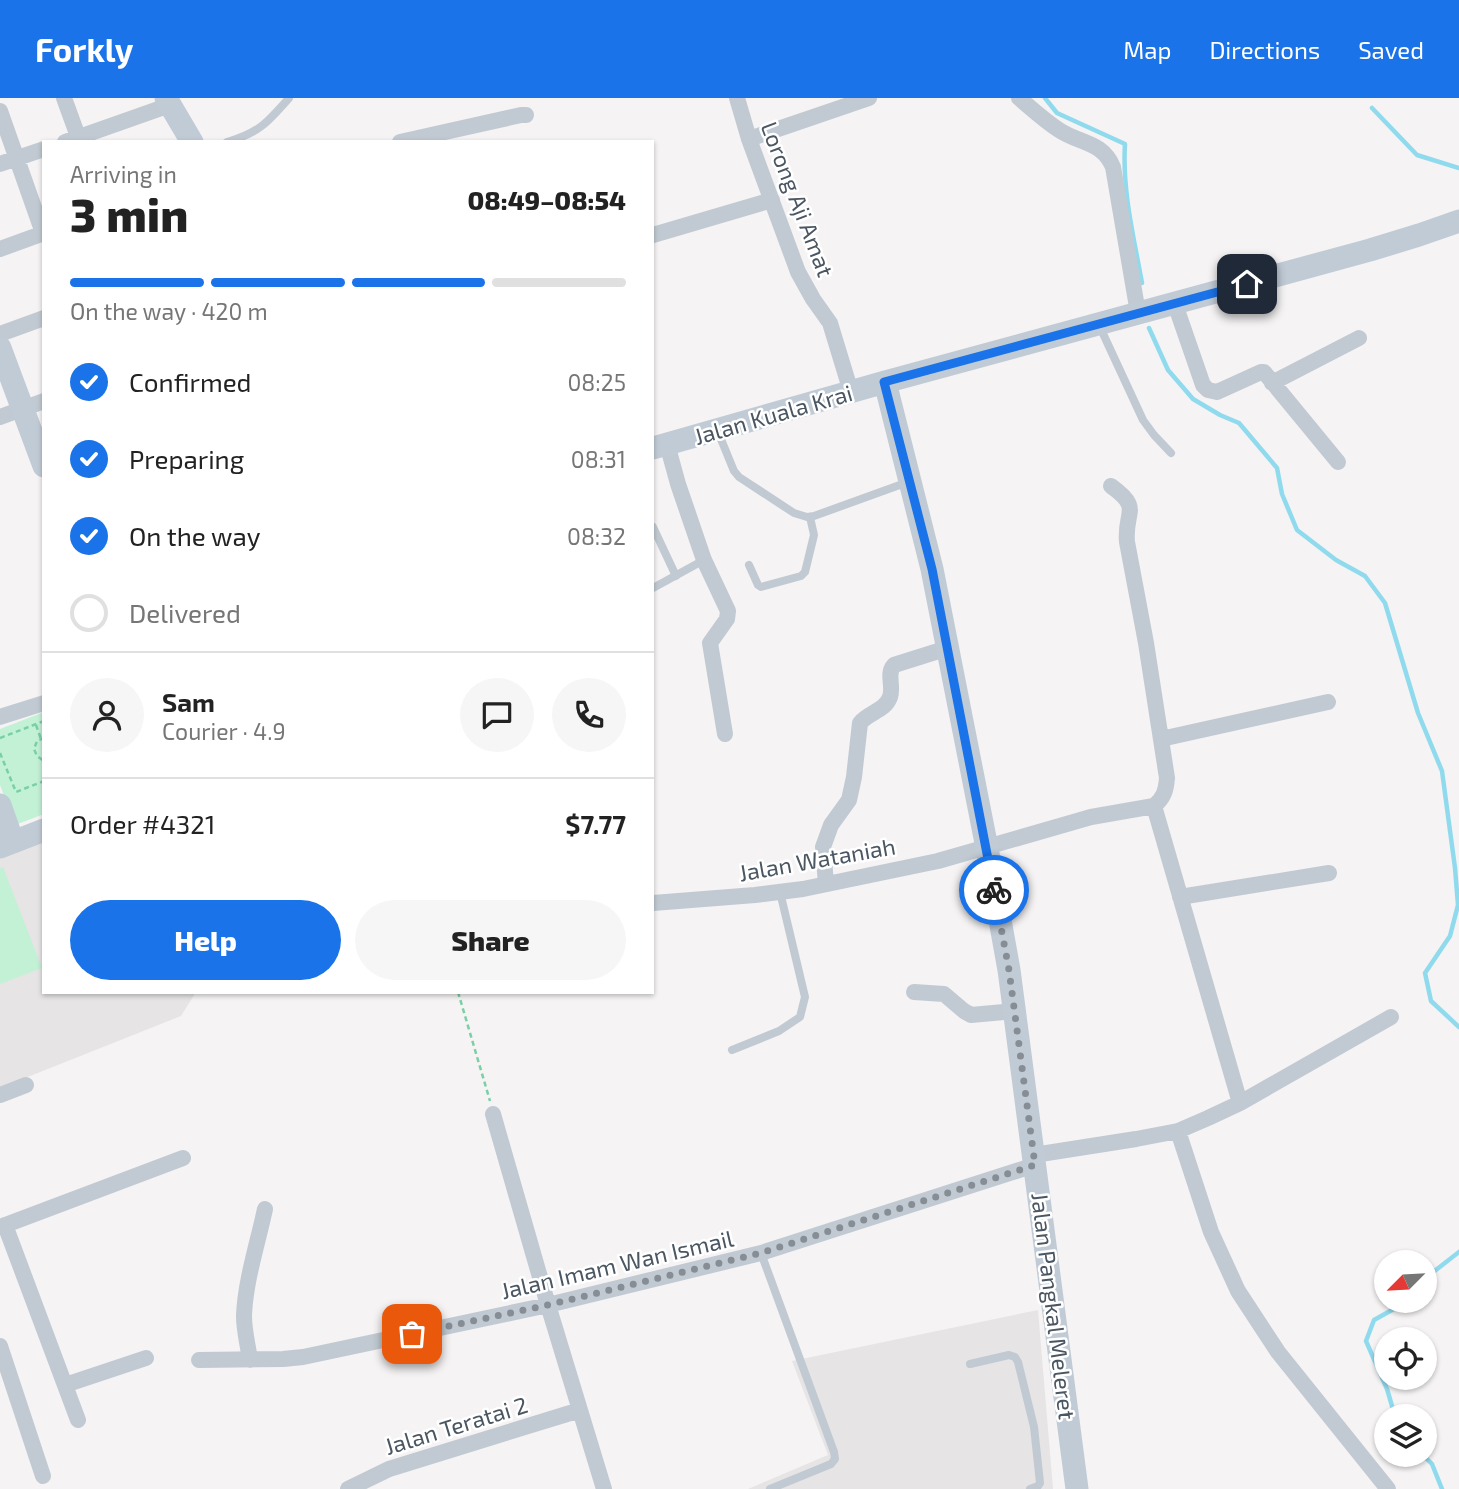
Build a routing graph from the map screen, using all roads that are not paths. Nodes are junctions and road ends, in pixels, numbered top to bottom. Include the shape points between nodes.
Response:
1 (64, 98) edge
2 (289, 98) edge
3 (737, 98) edge
4 (869, 98) edge
5 (1019, 98) edge
6 (168, 102) edge
7 (0, 111) edge
8 (526, 115) dead end
9 (749, 139) junction
10 (74, 140) edge
11 (191, 140) edge
12 (235, 140) edge
13 (409, 140) edge
14 (42, 150) edge
15 (17, 158) junction
16 (0, 164) edge
17 (772, 200) junction
18 (1459, 221) edge
19 (42, 230) edge
20 (42, 233) edge
21 (654, 235) edge
22 (0, 249) edge
23 (1175, 304) junction
24 (1139, 313) junction
25 (42, 319) edge
26 (1098, 324) junction
27 (0, 334) edge
28 (1359, 338) dead end
29 (0, 348) edge
30 (884, 382) junction
31 (1272, 383) junction
32 (850, 392) junction
33 (42, 402) edge
34 (22, 409) junction
35 (0, 417) edge
36 (717, 429) junction
37 (660, 446) edge
38 (1171, 453) dead end
39 (42, 461) edge
40 (1338, 462) dead end
41 (910, 481) junction
42 (1111, 486) dead end
43 (810, 516) junction
44 (654, 529) edge
45 (704, 559) junction
46 (749, 565) dead end
47 (676, 576) junction
48 (654, 587) edge
49 (948, 648) junction
50 (1328, 702) dead end
51 (37, 706) edge
52 (0, 718) edge
53 (725, 734) dead end
54 (1161, 739) junction
55 (0, 805) edge
56 (1154, 806) junction
57 (42, 831) edge
58 (7, 845) edge
59 (987, 848) junction
60 (1329, 873) dead end
61 (826, 884) junction
62 (780, 892) junction
63 (1180, 897) junction
64 (654, 903) edge
65 (914, 992) dead end
66 (1015, 1010) junction
67 (1391, 1017) dead end
68 (732, 1051) dead end
69 (26, 1084) dead end
70 (0, 1095) edge
71 (1240, 1103) junction
72 (493, 1114) road end
73 (1178, 1131) junction
74 (183, 1158) dead end
75 (1035, 1160) junction
76 (265, 1209) dead end
77 (2, 1226) edge
78 (761, 1253) junction
79 (548, 1305) junction
80 (0, 1346) edge
81 (146, 1358) dead end
82 (199, 1360) dead end
83 (250, 1360) junction
84 (970, 1364) dead end
85 (65, 1385) junction
86 (580, 1410) junction
87 (78, 1420) dead end
88 (43, 1476) dead end
89 (348, 1489) edge
90 (604, 1489) edge
91 (770, 1489) edge
92 (1030, 1489) edge
93 (1077, 1489) edge
94 (1388, 1489) edge

1 - 10 street
2 - 12 lane via 258,130
3 - 9 street, Lorong Aji Amat
4 - 9 street
5 - 24 street via 1060,131 1108,156
6 - 10 street
6 - 11 main road
7 - 15 street
8 - 13 street
9 - 17 street, Lorong Aji Amat
14 - 15 street
15 - 16 street
15 - 19 street
17 - 21 street
17 - 32 street, Lorong Aji Amat via 801,278 830,323
18 - 23 main road, Jalan Kuala Krai
20 - 22 street
23 - 24 main road, Jalan Kuala Krai
23 - 31 street via 1208,390 1217,392 1262,372
24 - 26 main road, Jalan Kuala Krai
25 - 27 street
26 - 30 main road, Jalan Kuala Krai
26 - 38 lane via 1143,420
28 - 31 street
29 - 34 main road
30 - 32 main road, Jalan Kuala Krai
30 - 41 main road, Jalan Pangkal Meleret
31 - 40 street
32 - 36 main road, Jalan Kuala Krai
33 - 34 street
34 - 35 street
34 - 39 main road
36 - 37 main road, Jalan Kuala Krai
36 - 43 lane via 736,474 794,513
37 - 45 street
41 - 43 lane
41 - 49 main road, Jalan Pangkal Meleret
42 - 54 street via 1131,508 1127,542
43 - 46 lane via 814,535 801,576 761,587
44 - 47 lane
45 - 47 lane
45 - 53 street via 728,611 710,643
47 - 48 lane
49 - 59 main road, Jalan Pangkal Meleret
49 - 61 street via 891,667 888,701 860,723 849,800 831,825 823,847
50 - 54 street
51 - 52 street
54 - 56 street via 1166,785
55 - 58 main road
56 - 59 street, Jalan Wataniah via 1091,817
56 - 63 street
57 - 58 main road
59 - 61 street, Jalan Wataniah
59 - 66 main road, Jalan Pangkal Meleret
60 - 63 street
61 - 62 street, Jalan Wataniah
62 - 64 street, Jalan Wataniah
62 - 68 lane via 805,997 800,1017
63 - 71 street
65 - 66 street via 944,994 971,1015
66 - 75 main road, Jalan Pangkal Meleret
67 - 71 street, Jalan Imam Wan Ismail
69 - 70 street
71 - 73 street, Jalan Imam Wan Ismail
72 - 79 street
73 - 75 street, Jalan Imam Wan Ismail
73 - 94 street via 1211,1232 1238,1291 1278,1352
74 - 77 street
75 - 78 street, Jalan Imam Wan Ismail
75 - 93 main road, Jalan Pangkal Meleret
76 - 83 street via 244,1313
77 - 85 street
78 - 79 street, Jalan Imam Wan Ismail
78 - 91 lane via 835,1459
79 - 83 street, Jalan Imam Wan Ismail via 303,1357
79 - 86 street
80 - 88 street
81 - 85 street
82 - 83 street, Jalan Imam Wan Ismail
84 - 92 lane via 1009,1355 1018,1362 1034,1427 1040,1483
85 - 87 street
86 - 89 street, Jalan Teratai 2 via 389,1469
86 - 90 street

